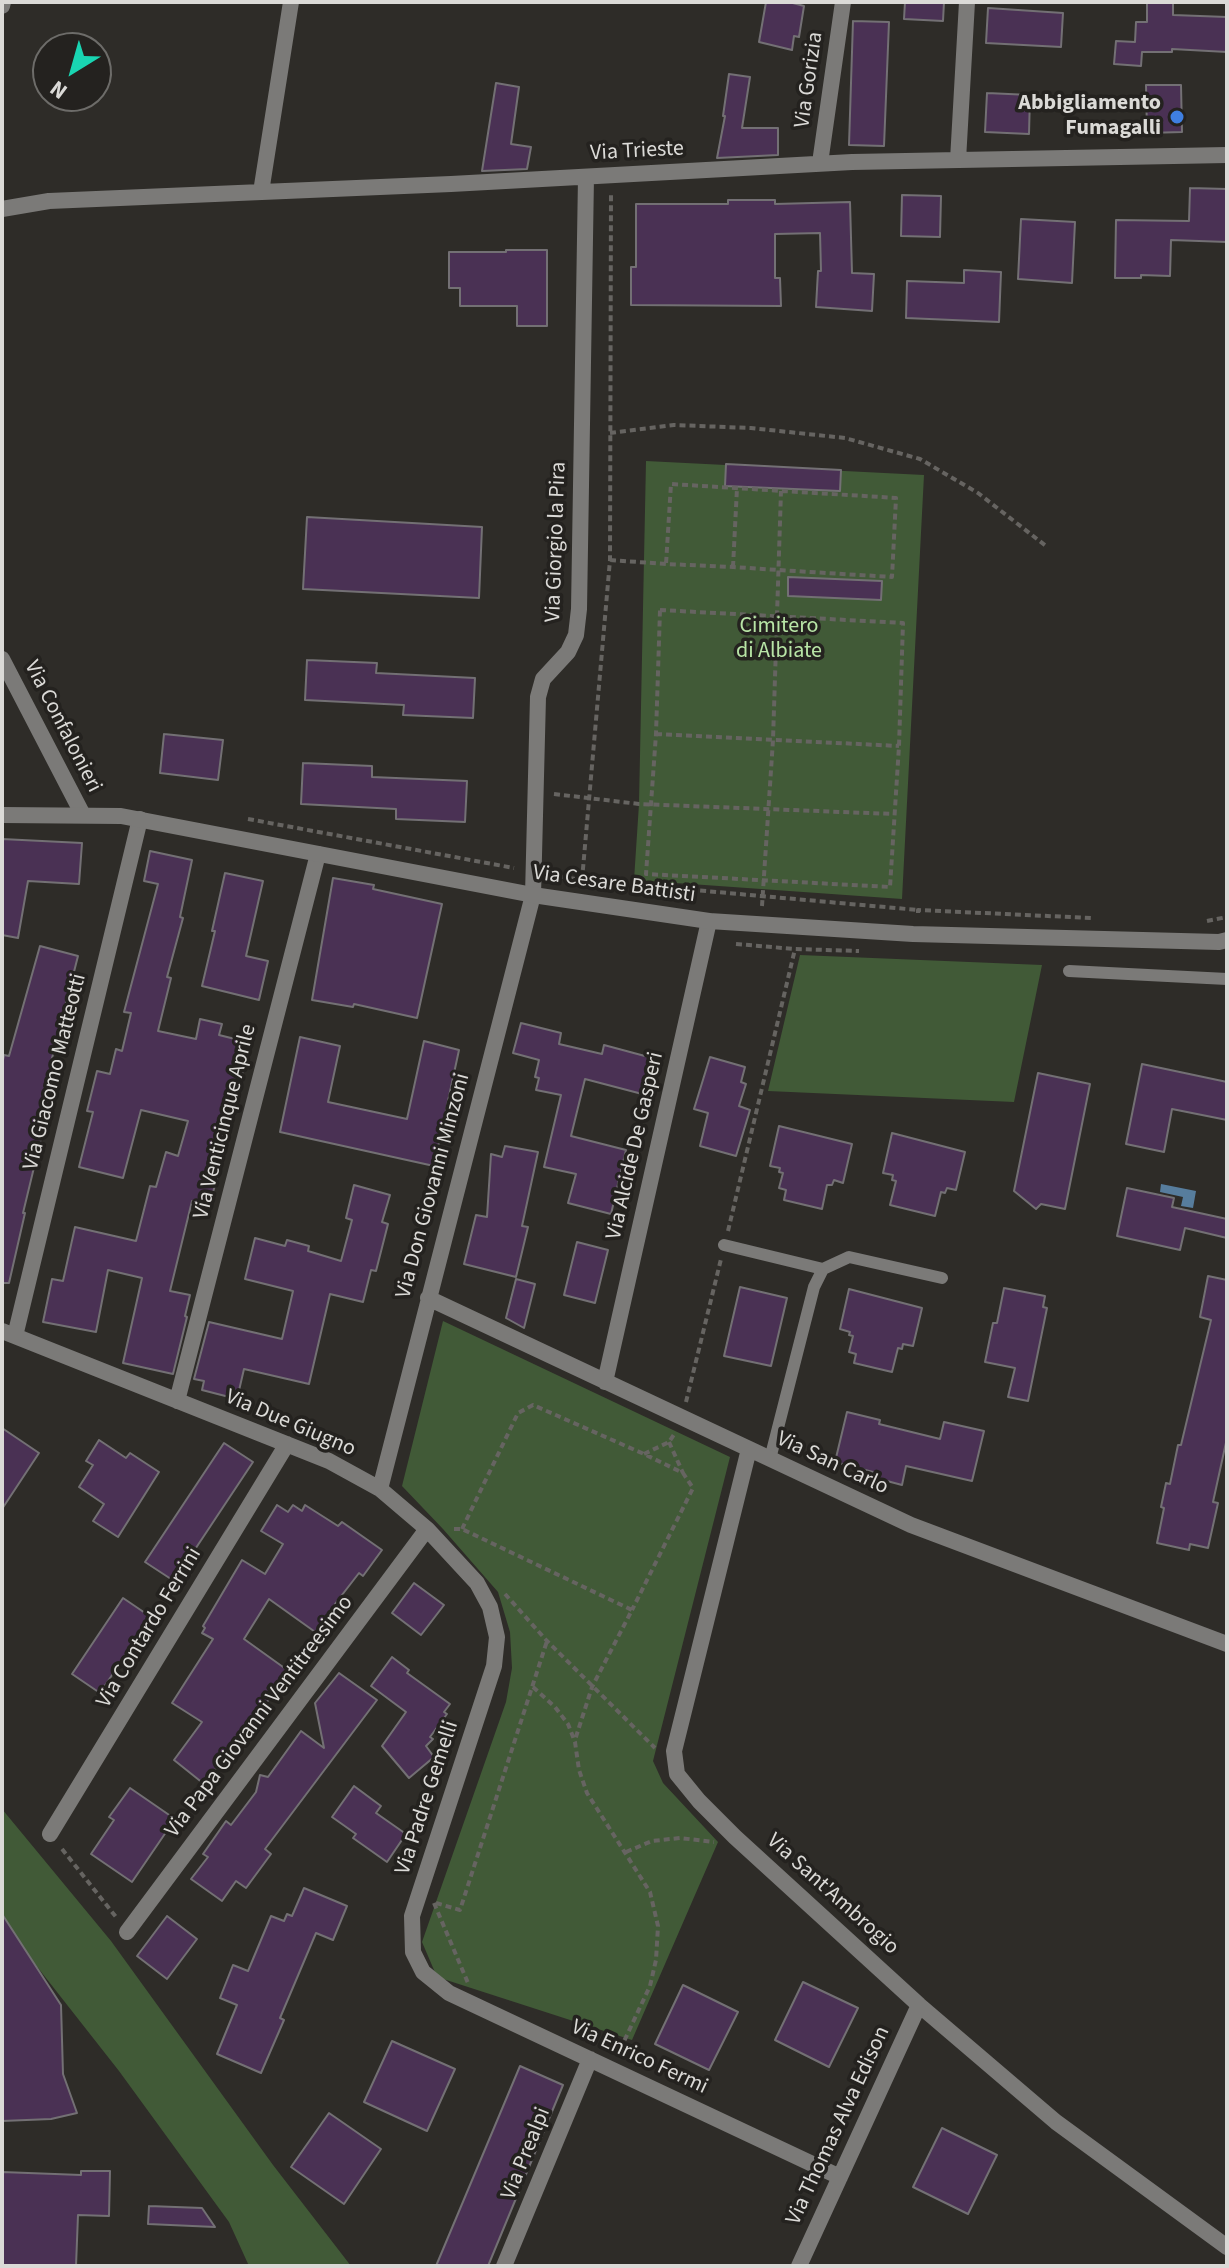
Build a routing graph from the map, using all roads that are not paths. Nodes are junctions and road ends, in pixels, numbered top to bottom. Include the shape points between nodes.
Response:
1 (291, 2) edge
2 (843, 2) edge
3 (967, 2) edge
4 (1227, 155) edge
5 (958, 160) junction
6 (820, 163) junction
7 (586, 177) junction
8 (261, 192) junction
9 (2, 197) edge
10 (49, 201) junction
11 (2, 209) edge
12 (2, 659) edge
13 (2, 815) edge
14 (83, 815) junction
15 (140, 819) junction
16 (318, 854) junction
17 (533, 895) junction
18 (709, 921) junction
19 (1227, 940) edge
20 (1069, 971) dead end
21 (1227, 979) edge
22 (724, 1245) road end
23 (823, 1269) junction
24 (942, 1278) dead end
25 (428, 1298) junction
26 (8, 1333) edge
27 (605, 1382) junction
28 (177, 1401) junction
29 (287, 1444) junction
30 (749, 1449) junction
31 (770, 1459) junction
32 (380, 1489) junction
33 (427, 1529) junction
34 (497, 1637) joint
35 (1227, 1644) edge
36 (50, 1834) road end
37 (127, 1932) road end
38 (423, 1972) joint
39 (919, 2005) junction
40 (590, 2059) junction
41 (840, 2177) junction
42 (1227, 2247) edge
43 (504, 2266) edge
44 (799, 2266) edge

1 - 8 street
2 - 6 street, Via Gorizia
3 - 5 street
4 - 5 street, Via Trieste
5 - 6 street, Via Trieste
6 - 7 street, Via Trieste
7 - 8 street, Via Trieste
7 - 17 street, Via Giorgio la Pira via 579,609 576,635 543,679 538,697
8 - 10 street, Via Trieste
9 - 10 street, Via Trieste
10 - 11 street, Via Trieste
12 - 14 street, Via Confalonieri
13 - 14 street, Via Cesare Battisti
14 - 15 street, Via Cesare Battisti
15 - 16 street, Via Cesare Battisti
15 - 26 street, Via Giacomo Matteotti
16 - 17 street, Via Cesare Battisti
16 - 28 street, Via Venticinque Aprile
17 - 18 street, Via Cesare Battisti
17 - 25 street, Via Don Giovanni Minzoni
18 - 19 street, Via Cesare Battisti via 913,934
18 - 27 street, Via Alcide De Gasperi
20 - 21 lane
22 - 23 lane
23 - 24 lane via 849,1257
23 - 31 lane
25 - 27 street, Via San Carlo
25 - 32 street, Via Don Giovanni Minzoni
26 - 28 street, Via Due Giugno
27 - 30 street, Via San Carlo
28 - 29 street, Via Due Giugno
29 - 32 street, Via Due Giugno
29 - 36 street, Via Contardo Ferrini
30 - 31 street, Via San Carlo
30 - 39 street, Via Sant'Ambrogio via 674,1751 677,1774 735,1837
31 - 35 street, Via San Carlo via 911,1525
32 - 33 street, Via Due Giugno
33 - 34 street, Via Due Giugno via 477,1583
33 - 37 street, Via Papa Giovanni Ventitreesimo
34 - 38 street, Via Padre Gemelli via 494,1666 412,1916 413,1952
38 - 40 street, Via Enrico Fermi via 449,1993
39 - 41 street, Via Thomas Alva Edison
39 - 42 street, Via Sant'Ambrogio via 1056,2122
40 - 41 street, Via Enrico Fermi
40 - 43 street, Via Prealpi
41 - 44 street, Via Thomas Alva Edison

